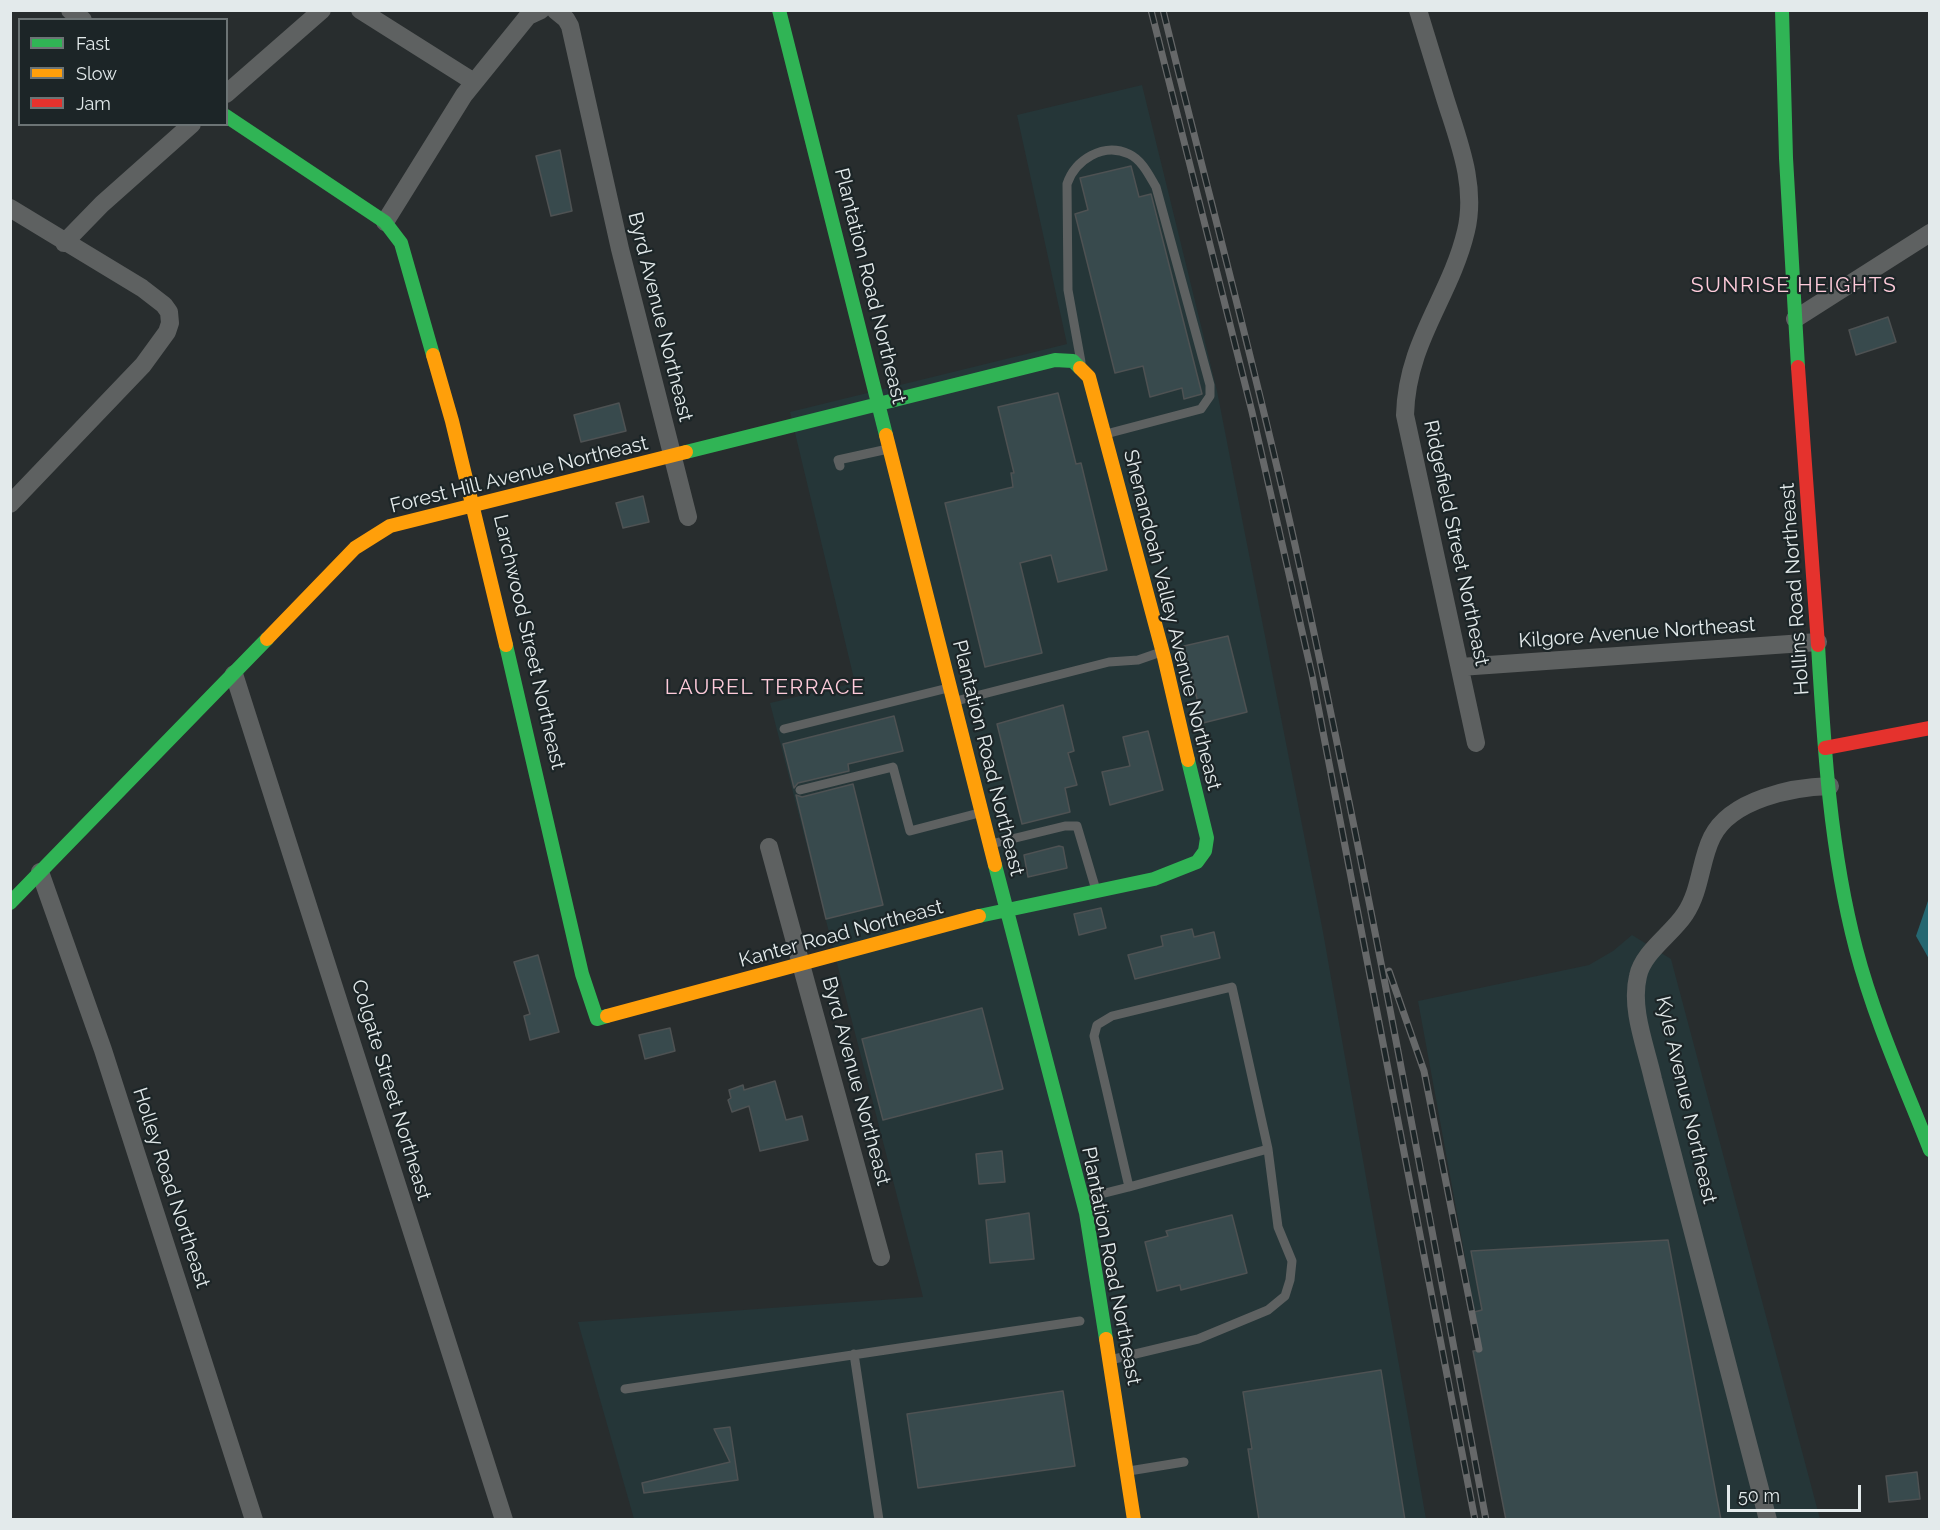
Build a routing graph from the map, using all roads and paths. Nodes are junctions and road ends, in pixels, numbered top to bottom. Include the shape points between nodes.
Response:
1 (322, 10) edge
2 (360, 10) edge
3 (541, 10) edge
4 (555, 10) edge
5 (779, 10) edge
6 (1418, 10) edge
7 (1782, 10) edge
8 (474, 82) junction
9 (228, 92) edge
10 (228, 117) edge
11 (190, 126) edge
12 (10, 208) edge
13 (386, 222) junction
14 (1929, 233) edge
15 (64, 243) junction
16 (1795, 319) junction
17 (1082, 368) junction
18 (879, 404) junction
19 (1105, 434) junction
20 (891, 448) junction
21 (672, 456) junction
22 (840, 466) dead end
23 (10, 504) edge
24 (473, 505) junction
25 (688, 517) dead end
26 (1818, 642) junction
27 (1162, 652) junction
28 (1460, 667) junction
29 (234, 674) junction
30 (952, 694) junction
31 (1929, 728) edge
32 (784, 729) dead end
33 (1476, 743) dead end
34 (1825, 748) junction
35 (1830, 786) junction
36 (800, 790) dead end
37 (982, 812) junction
38 (989, 844) junction
39 (769, 847) dead end
40 (40, 872) junction
41 (1096, 892) junction
42 (10, 903) edge
43 (1006, 909) junction
44 (801, 966) junction
45 (597, 1019) joint
46 (1268, 1149) junction
47 (1929, 1150) edge
48 (1129, 1187) junction
49 (1082, 1198) junction
50 (881, 1257) dead end
51 (1080, 1321) dead end
52 (854, 1354) junction
53 (1110, 1360) junction
54 (625, 1389) dead end
55 (1184, 1462) dead end
56 (1127, 1472) junction
57 (254, 1520) edge
58 (504, 1520) edge
59 (879, 1520) edge
60 (1134, 1520) edge
61 (1768, 1520) edge

1 - 9 street
2 - 8 street
3 - 8 street via 528,16
4 - 21 street, Byrd Avenue Northeast via 570,26
5 - 18 street, Plantation Road Northeast
6 - 28 street, Ridgefield Street Northeast via 1462,151 1468,190 1467,229 1419,342 1406,405 1408,436
7 - 16 street, Hollins Road Northeast via 1786,178
8 - 13 street
10 - 13 street, Larchwood Street Northeast
11 - 15 street
12 - 15 street
13 - 24 street, Larchwood Street Northeast via 401,243
14 - 16 street
15 - 23 street via 142,288 169,312 170,322 146,360
16 - 26 street, Hollins Road Northeast
17 - 18 street, Forest Hill Avenue Northeast via 1073,361 1056,360
17 - 19 street, Shenandoah Valley Avenue Northeast via 1089,377
17 - 19 lane via 1068,290 1067,184 1072,170 1093,154 1112,151 1128,154 1143,165 1156,187 1210,396 1201,409
18 - 20 street, Plantation Road Northeast
18 - 21 street, Forest Hill Avenue Northeast
19 - 27 street, Shenandoah Valley Avenue Northeast
20 - 22 lane via 838,460
20 - 30 street, Plantation Road Northeast
21 - 24 street, Forest Hill Avenue Northeast
21 - 25 street, Byrd Avenue Northeast
24 - 29 street, Forest Hill Avenue Northeast via 390,526 368,538
24 - 45 street, Larchwood Street Northeast via 582,974
26 - 28 street, Kilgore Avenue Northeast
26 - 34 street, Hollins Road Northeast
27 - 30 lane via 1138,660 1109,662
27 - 41 street, Shenandoah Valley Avenue Northeast via 1207,838 1205,851 1191,866
28 - 33 street, Ridgefield Street Northeast
29 - 40 street, Forest Hill Avenue Northeast
29 - 58 street, Colgate Street Northeast
30 - 32 lane
30 - 37 street, Plantation Road Northeast
31 - 34 street
34 - 35 street, Hollins Road Northeast
35 - 47 street, Hollins Road Northeast via 1849,920 1864,978
35 - 61 street, Kyle Avenue Northeast via 1776,793 1720,825 1712,837 1687,912 1638,974 1638,1012 1653,1079
36 - 37 lane via 893,767 910,831
37 - 38 street, Plantation Road Northeast
38 - 41 lane via 1077,826
38 - 43 street, Plantation Road Northeast
39 - 44 street, Byrd Avenue Northeast
40 - 42 street, Forest Hill Avenue Northeast
40 - 57 street, Holley Road Northeast via 103,1050
41 - 43 street, Kanter Road Northeast
43 - 44 street, Kanter Road Northeast
43 - 49 street, Plantation Road Northeast
44 - 45 street, Kanter Road Northeast
44 - 50 street, Byrd Avenue Northeast
46 - 48 lane
46 - 48 lane via 1232,987 1112,1016 1097,1024 1094,1036
46 - 53 lane via 1278,1227 1292,1261 1285,1296 1268,1310 1198,1339
48 - 49 lane
49 - 53 street, Plantation Road Northeast
51 - 52 lane
52 - 54 lane
52 - 59 lane
53 - 56 street, Plantation Road Northeast
55 - 56 lane
56 - 60 street, Plantation Road Northeast

